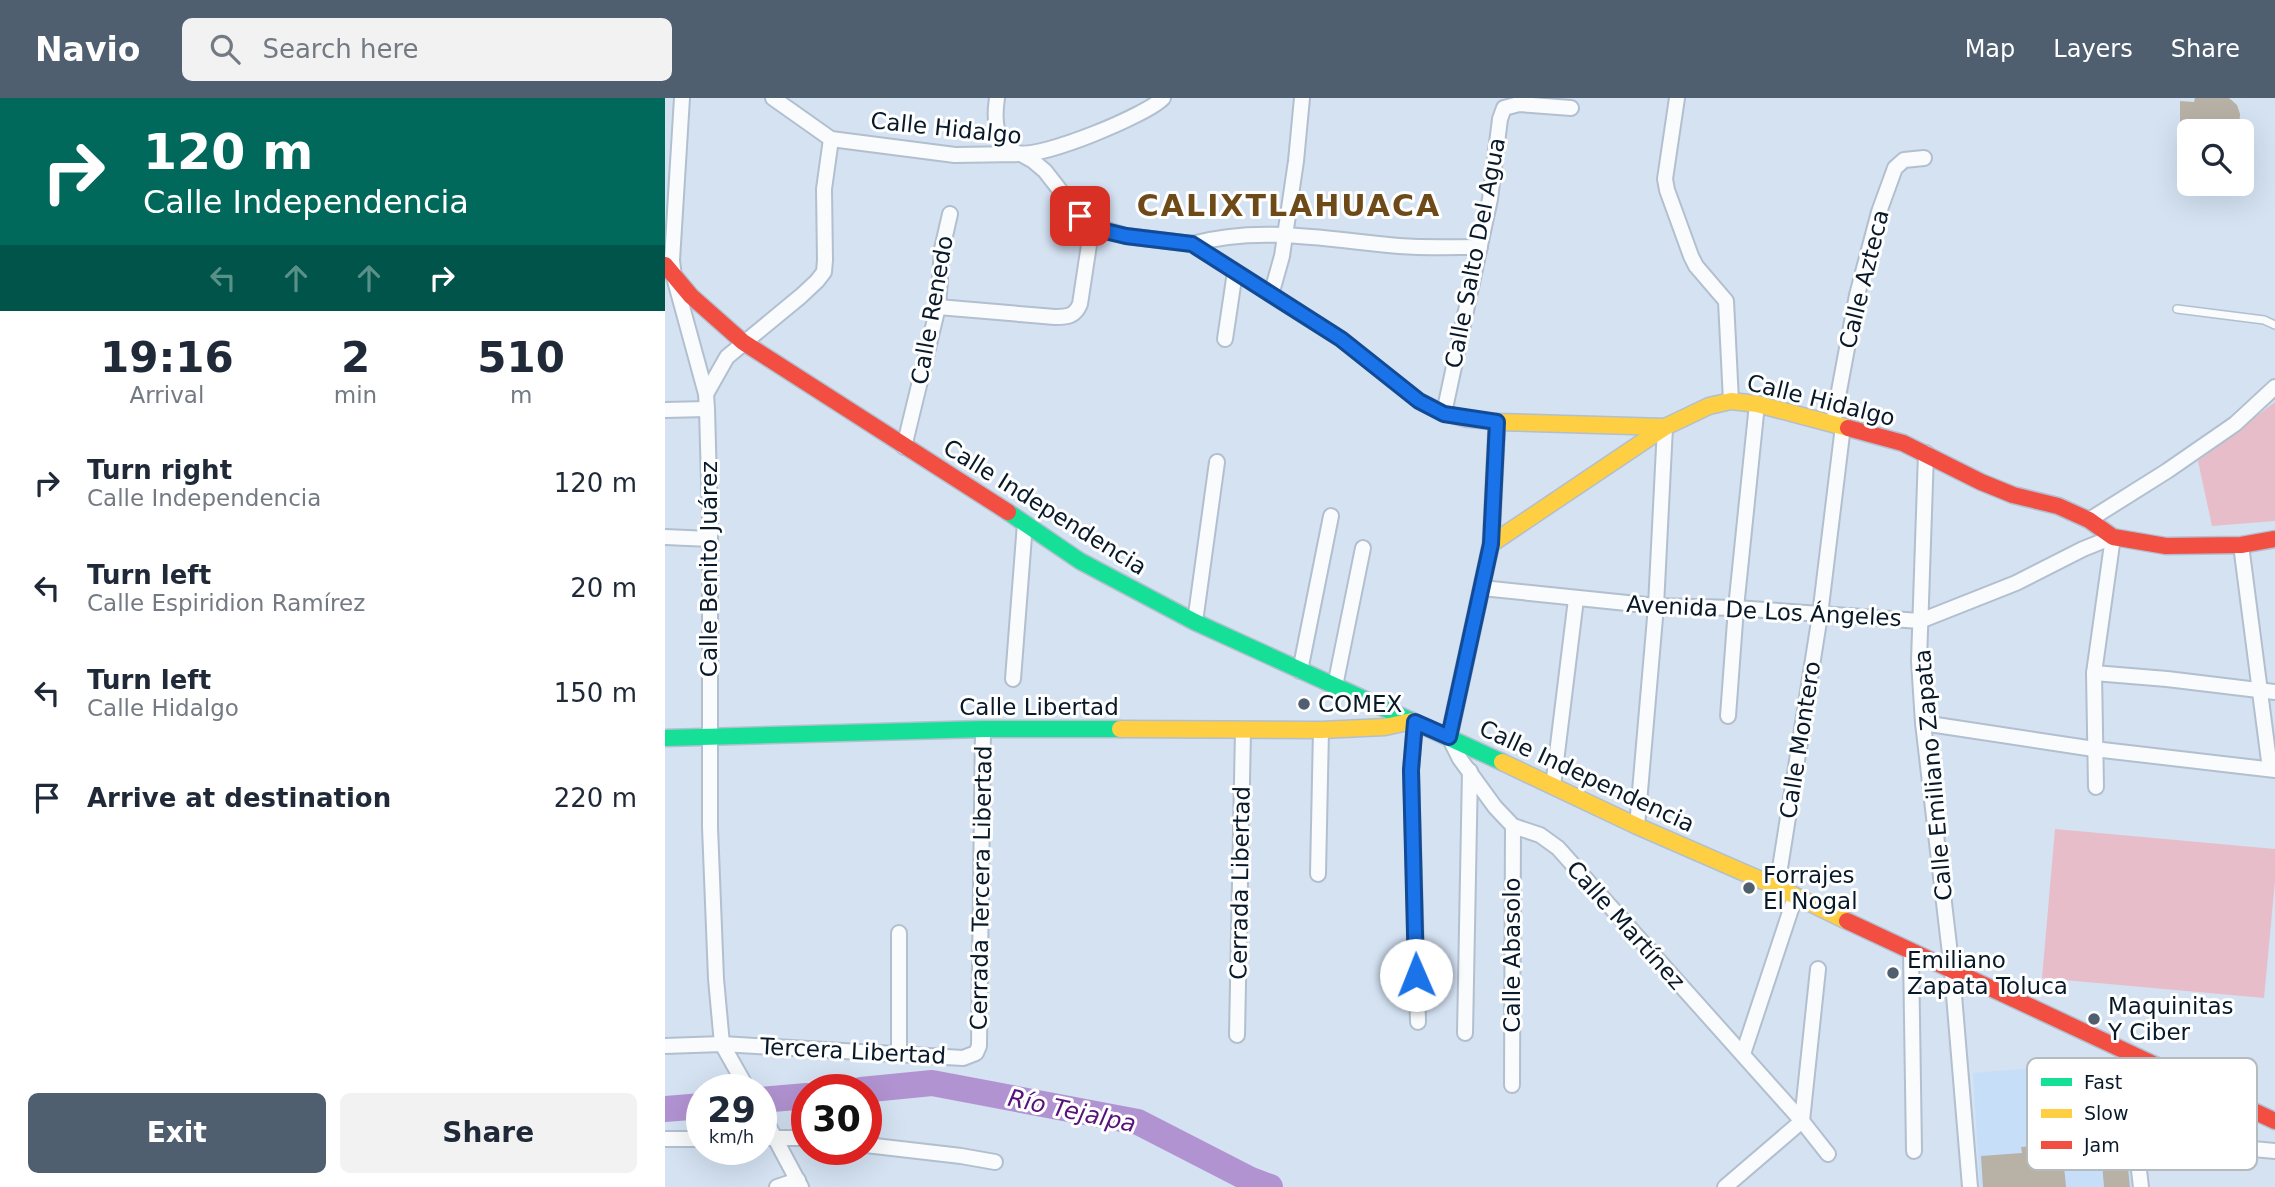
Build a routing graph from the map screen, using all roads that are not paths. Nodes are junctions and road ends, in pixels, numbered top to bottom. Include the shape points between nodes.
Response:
1 (683, 98) edge
2 (773, 98) edge
3 (997, 98) edge
4 (1163, 98) edge
5 (1302, 98) edge
6 (1677, 98) edge
7 (1571, 108) dead end
8 (831, 139) junction
9 (1021, 154) junction
10 (1924, 158) dead end
11 (950, 214) dead end
12 (1092, 225) junction
13 (1285, 235) junction
14 (1192, 244) junction
15 (1480, 247) junction
16 (670, 271) edge
17 (1235, 272) junction
18 (1271, 295) junction
19 (937, 307) junction
20 (2177, 309) dead end
21 (2275, 325) edge
22 (1224, 339) dead end
23 (743, 342) junction
24 (2275, 387) edge
25 (1731, 401) junction
26 (706, 402) junction
27 (1757, 404) junction
28 (665, 410) edge
29 (1444, 414) junction
30 (1497, 422) junction
31 (1838, 424) junction
32 (1665, 427) junction
33 (904, 447) junction
34 (1926, 453) junction
35 (1217, 462) dead end
36 (1331, 516) dead end
37 (2089, 520) junction
38 (1025, 523) junction
39 (665, 537) edge
40 (2113, 537) junction
41 (710, 539) junction
42 (2275, 539) edge
43 (1491, 544) junction
44 (2241, 545) junction
45 (1363, 548) dead end
46 (1482, 588) junction
47 (1576, 599) junction
48 (1656, 606) junction
49 (1736, 608) junction
50 (1820, 615) junction
51 (1920, 621) junction
52 (1195, 622) junction
53 (1300, 671) junction
54 (2094, 673) junction
55 (1013, 679) dead end
56 (1335, 686) junction
57 (2260, 689) junction
58 (2275, 691) edge
59 (1728, 716) dead end
60 (1414, 721) junction
61 (1923, 723) junction
62 (983, 729) junction
63 (1243, 730) junction
64 (1321, 730) junction
65 (709, 736) junction
66 (1449, 737) junction
67 (665, 738) edge
68 (2094, 748) junction
69 (2272, 769) edge
70 (1469, 771) junction
71 (1553, 786) junction
72 (2096, 787) dead end
73 (1513, 826) junction
74 (1637, 826) junction
75 (1318, 874) dead end
76 (1777, 887) junction
77 (1795, 897) junction
78 (899, 933) dead end
79 (1911, 951) junction
80 (1818, 969) dead end
81 (1952, 971) junction
82 (1418, 1022) dead end
83 (1465, 1033) dead end
84 (1237, 1035) dead end
85 (722, 1044) junction
86 (665, 1046) edge
87 (979, 1046) joint
88 (2125, 1051) junction
89 (899, 1054) junction
90 (1743, 1054) junction
91 (2126, 1058) edge
92 (2140, 1058) edge
93 (739, 1074) edge
94 (1512, 1085) dead end
95 (2257, 1113) edge
96 (1803, 1121) junction
97 (2275, 1121) edge
98 (665, 1139) edge
99 (686, 1139) edge
100 (882, 1146) edge
101 (2257, 1149) edge
102 (777, 1151) edge
103 (1914, 1151) dead end
104 (2275, 1151) edge
105 (1828, 1154) dead end
106 (995, 1162) dead end
107 (799, 1184) edge
108 (777, 1187) edge
109 (1725, 1187) edge
110 (1970, 1187) edge

1 - 16 street, Calle Benito Juárez
2 - 8 street, Calle Hidalgo
3 - 9 street via 997,132
4 - 9 street via 1153,107 1077,141
5 - 13 street
6 - 25 street via 1667,190 1696,266 1726,301
7 - 15 street, Calle Salto Del Agua via 1519,104 1504,108
8 - 9 street, Calle Hidalgo via 955,155
8 - 23 street via 824,189 824,272
9 - 12 street, Calle Hidalgo via 1045,171
10 - 31 street, Calle Azteca via 1905,160 1895,168 1879,212 1857,295
11 - 19 street, Calle Renedo
12 - 14 street, Calle Hidalgo via 1126,236
12 - 19 street via 1077,313 1055,317
13 - 14 street via 1235,235
13 - 15 street via 1398,246
13 - 18 street
14 - 17 street, Calle Hidalgo
15 - 29 street, Calle Salto Del Agua
16 - 23 main road, Calle Independencia
16 - 26 street, Calle Benito Juárez
17 - 18 street, Calle Hidalgo
17 - 22 street
18 - 29 street, Calle Hidalgo
19 - 33 street, Calle Renedo
20 - 21 lane
23 - 26 street via 721,366
23 - 33 main road, Calle Independencia
24 - 37 street via 2235,424
25 - 27 main road, Calle Hidalgo
25 - 32 main road, Calle Hidalgo
26 - 28 street
26 - 41 street, Calle Benito Juárez
27 - 31 main road, Calle Hidalgo
27 - 49 street
29 - 30 street, Calle Hidalgo
30 - 32 main road, Calle Hidalgo
30 - 43 main road
31 - 34 main road, Calle Hidalgo
31 - 50 street, Calle Montero
32 - 43 main road
32 - 48 street
33 - 38 main road, Calle Independencia
34 - 37 main road, Calle Hidalgo via 1981,482
34 - 51 street, Calle Emiliano Zapata
35 - 52 street
36 - 53 street
37 - 40 main road, Calle Hidalgo
38 - 52 main road, Calle Independencia via 1080,561
38 - 55 street
39 - 41 street
40 - 44 main road via 2166,546
40 - 51 street, Avenida De Los Ángeles
40 - 54 street
41 - 65 street, Calle Benito Juárez
42 - 44 main road
43 - 46 main road
44 - 57 street
45 - 56 street
46 - 47 street, Avenida De Los Ángeles
46 - 66 main road
47 - 48 street, Avenida De Los Ángeles
47 - 71 street
48 - 49 street, Avenida De Los Ángeles
48 - 74 street
49 - 50 street, Avenida De Los Ángeles
49 - 59 street
50 - 51 street, Avenida De Los Ángeles
50 - 76 street, Calle Montero
51 - 61 street, Calle Emiliano Zapata
52 - 53 main road, Calle Independencia
53 - 56 main road, Calle Independencia
54 - 57 street
54 - 68 street
56 - 60 main road, Calle Independencia
57 - 58 street
57 - 69 street
60 - 64 main road, Calle Libertad
60 - 66 main road, Calle Independencia
60 - 82 street via 1411,770
61 - 68 street
61 - 81 street, Calle Emiliano Zapata
62 - 63 main road, Calle Libertad
62 - 65 main road, Calle Libertad
62 - 87 street, Cerrada Tercera Libertad
63 - 64 main road, Calle Libertad
63 - 84 street, Cerrada Libertad
64 - 75 street
65 - 67 main road, Calle Libertad
65 - 85 street, Calle Benito Juárez via 715,965
66 - 70 street, Calle Martínez
66 - 71 main road, Calle Independencia
68 - 69 street
68 - 72 street
70 - 73 street, Calle Martínez
70 - 83 street
71 - 74 main road, Calle Independencia
73 - 90 street, Calle Martínez via 1540,835 1558,848
73 - 94 street, Calle Abasolo
74 - 76 main road, Calle Independencia
76 - 77 main road, Calle Independencia
77 - 79 main road, Calle Independencia
77 - 90 street
78 - 89 street
79 - 81 main road, Calle Independencia
79 - 103 street
80 - 96 street
81 - 88 main road, Calle Independencia
81 - 110 street, Calle Emiliano Zapata
85 - 86 street, Tercera Libertad
85 - 89 street, Tercera Libertad
85 - 93 street
87 - 89 street, Tercera Libertad via 976,1054 963,1058
88 - 91 street
88 - 92 main road, Calle Independencia
90 - 96 street, Calle Martínez
95 - 97 main road, Calle Independencia
96 - 105 street, Calle Martínez
96 - 109 street
98 - 99 street
100 - 106 street
101 - 104 street
102 - 107 street
107 - 108 street

